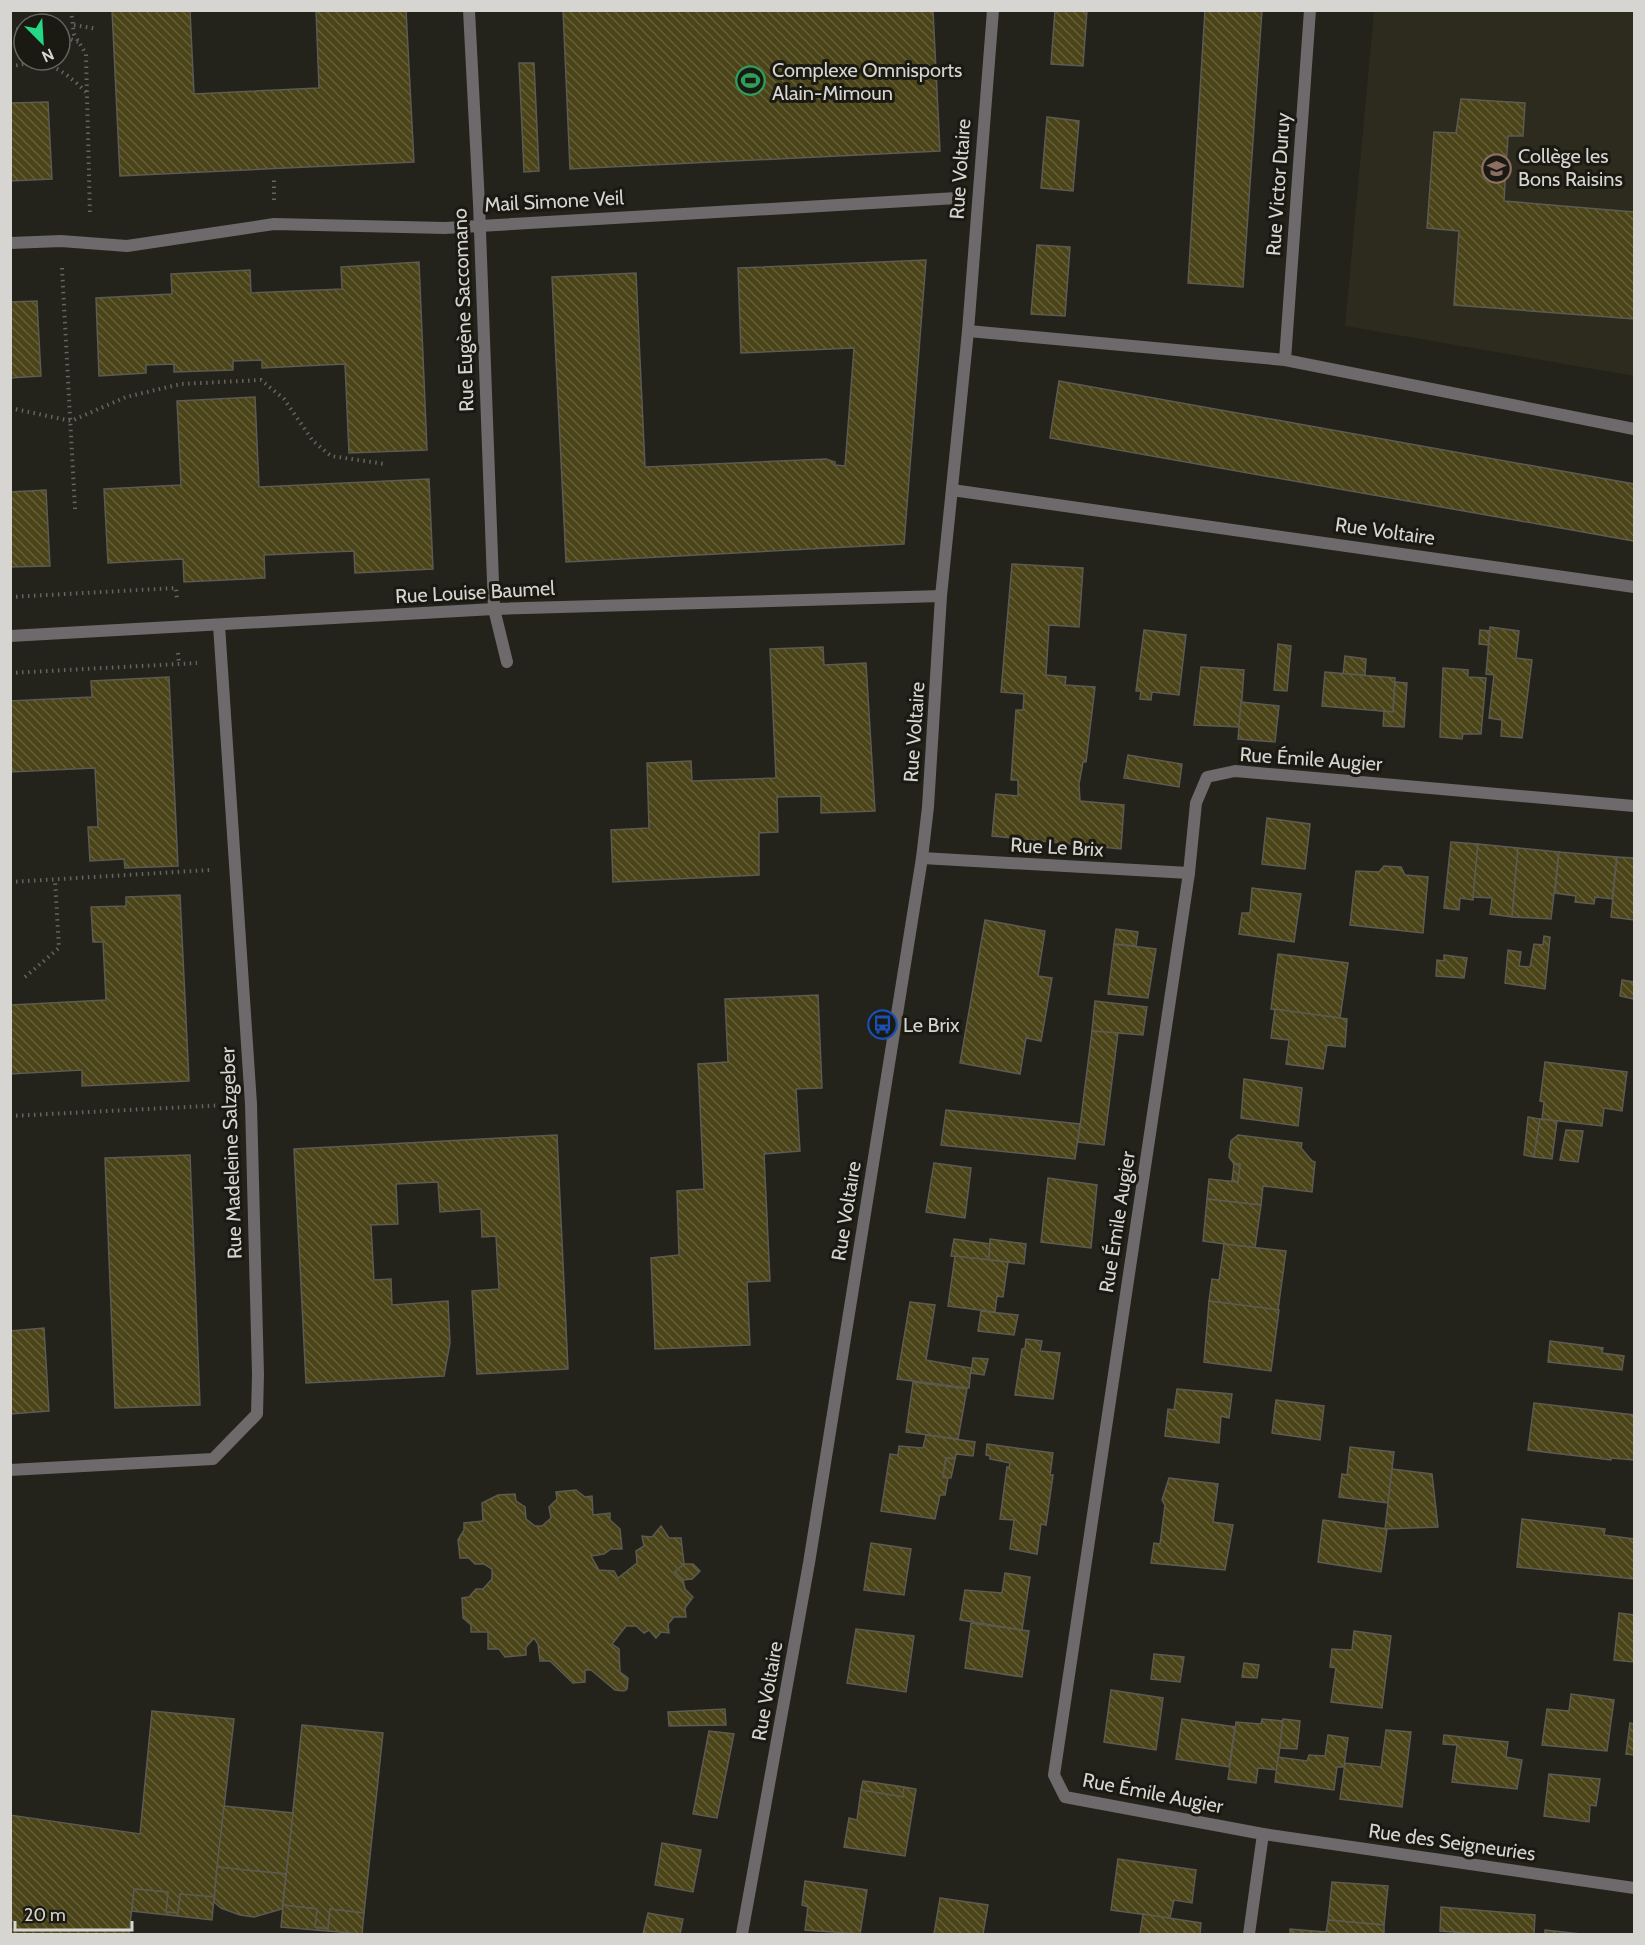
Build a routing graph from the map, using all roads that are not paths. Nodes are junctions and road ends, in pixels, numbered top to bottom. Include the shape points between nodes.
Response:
1 (469, 10) edge
2 (993, 10) edge
3 (1310, 10) edge
4 (957, 198) dead end
5 (480, 225) junction
6 (10, 243) edge
7 (968, 331) junction
8 (1285, 360) junction
9 (1635, 429) edge
10 (952, 490) junction
11 (1635, 587) edge
12 (941, 596) junction
13 (494, 609) junction
14 (219, 625) junction
15 (10, 636) edge
16 (507, 662) dead end
17 (1635, 806) edge
18 (922, 858) junction
19 (1189, 873) junction
20 (10, 1470) edge
21 (1263, 1834) junction
22 (1635, 1888) edge
23 (742, 1935) edge
24 (1249, 1935) edge

1 - 5 street, Rue Eugène Saccomano
2 - 7 street, Rue Voltaire
3 - 8 street, Rue Victor Duruy
4 - 5 street, Mail Simone Veil
5 - 6 street, Mail Simone Veil via 445,228 274,224 127,246 61,241
5 - 13 street, Rue Eugène Saccomano
7 - 8 street
7 - 10 street, Rue Voltaire
8 - 9 street
10 - 11 street, Rue Voltaire
10 - 12 street, Rue Voltaire
12 - 13 street, Rue Louise Baumel
12 - 18 street, Rue Voltaire
13 - 14 street, Rue Louise Baumel
13 - 16 street, Rue Eugène Saccomano
14 - 15 street, Rue Louise Baumel
14 - 20 street, Rue Madeleine Salzgeber via 251,1104 256,1414 213,1459
17 - 19 street, Rue Émile Augier via 1235,771 1207,777 1196,803
18 - 19 street, Rue Le Brix
18 - 23 street, Rue Voltaire via 810,1563
19 - 21 street, Rue Émile Augier via 1054,1775 1065,1797
21 - 22 street, Rue des Seigneuries
21 - 24 street

